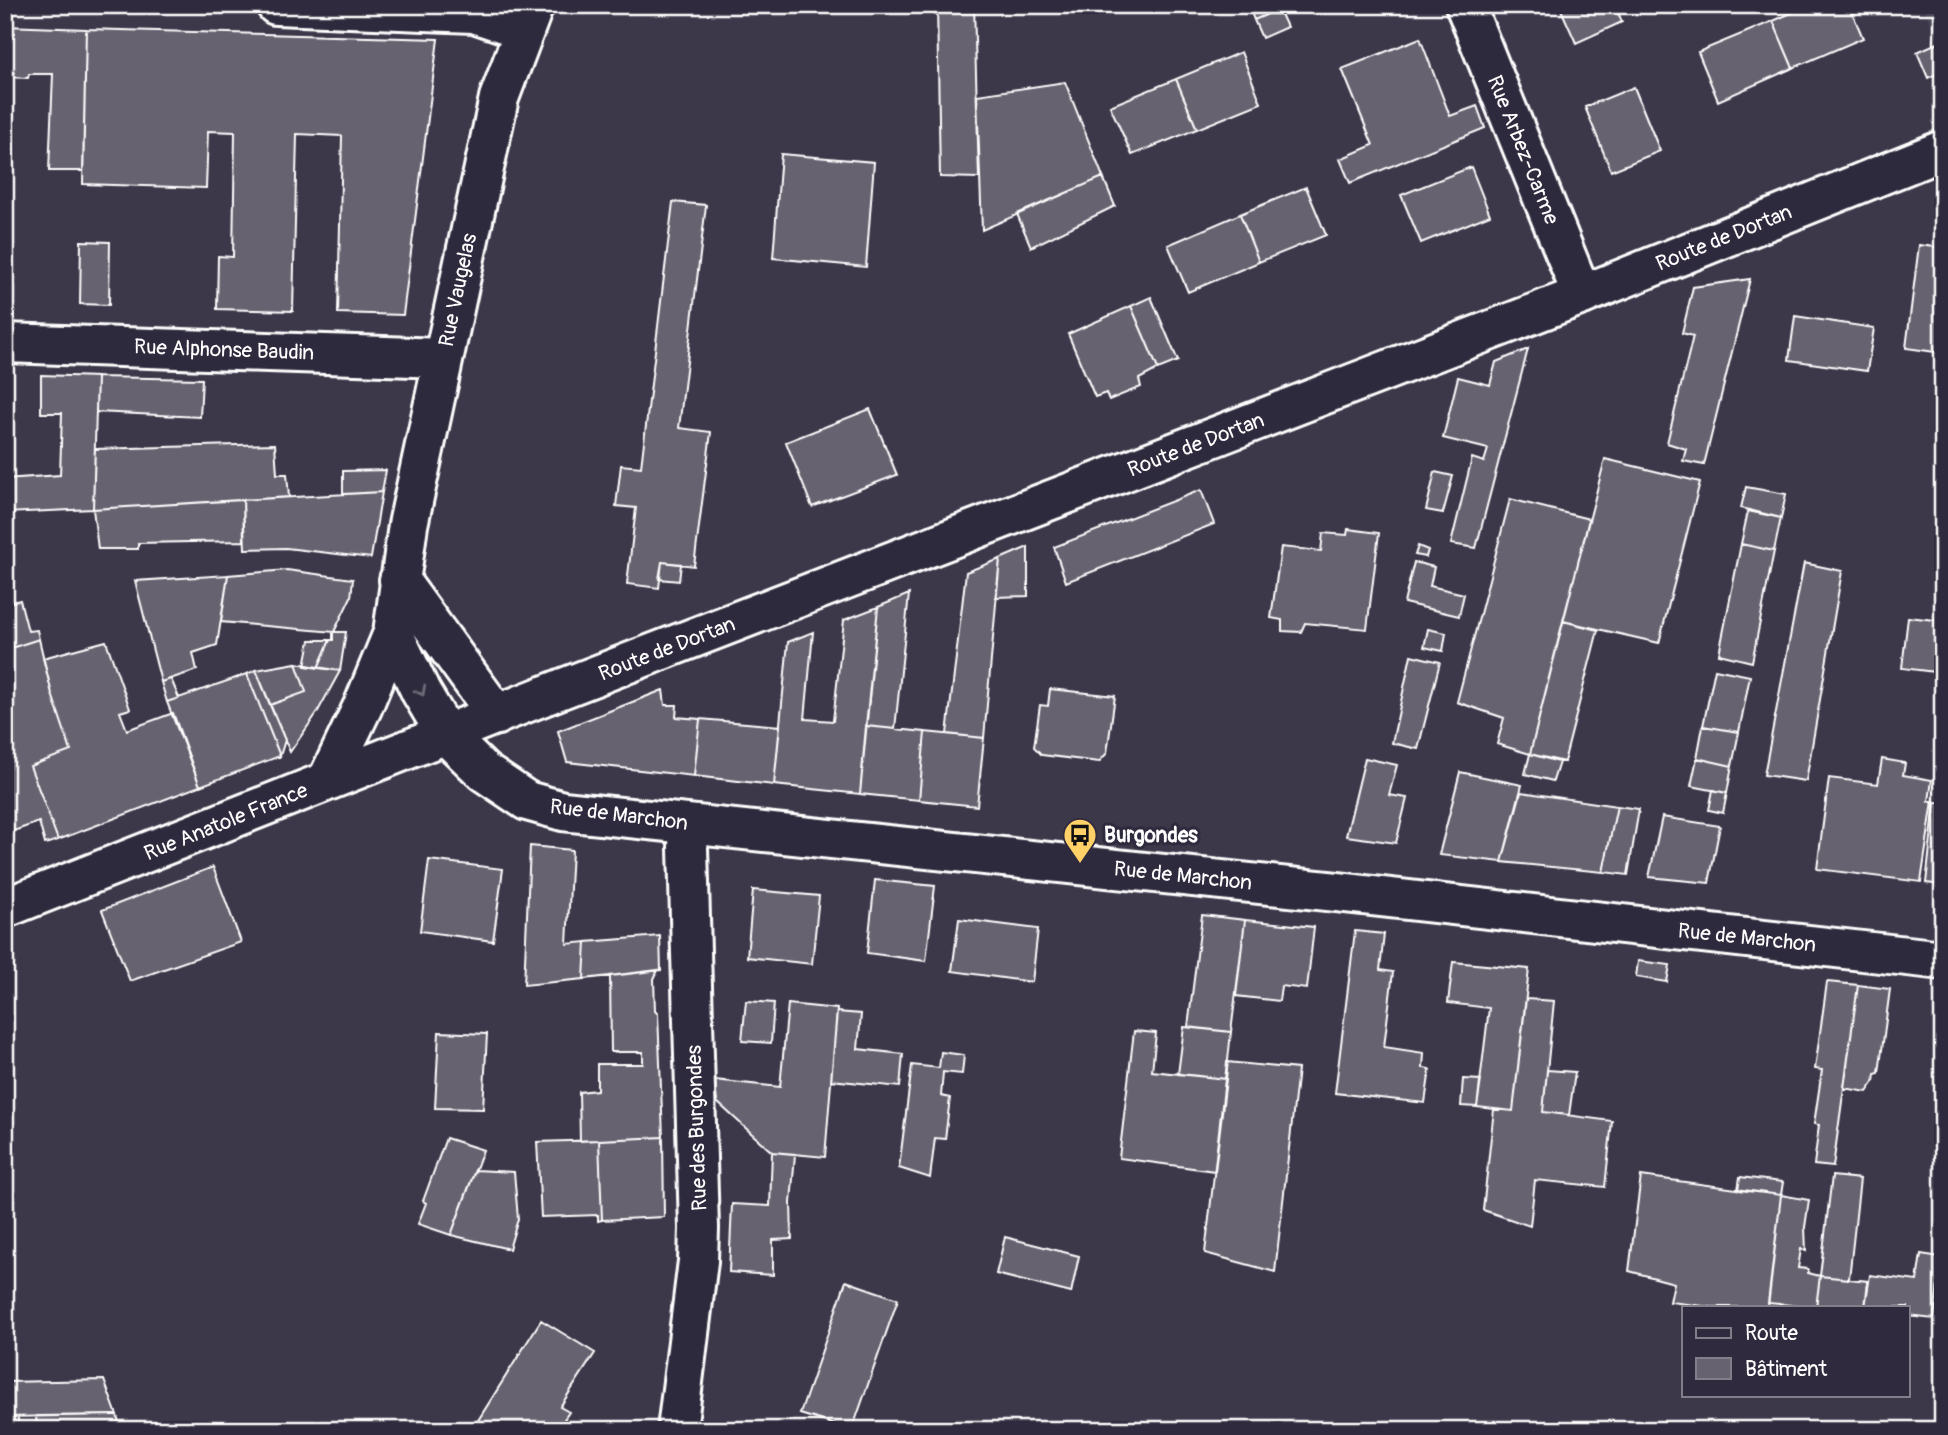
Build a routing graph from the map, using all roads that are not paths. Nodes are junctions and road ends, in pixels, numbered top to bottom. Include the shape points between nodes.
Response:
1 (276, 5) edge
2 (1465, 5) edge
3 (529, 18) edge
4 (1943, 149) edge
5 (1582, 295) junction
6 (5, 343) edge
7 (443, 358) junction
8 (399, 580) junction
9 (393, 633) junction
10 (497, 715) junction
11 (447, 736) junction
12 (327, 781) junction
13 (689, 825) junction
14 (5, 908) edge
15 (1943, 960) edge
16 (677, 1430) edge

1 - 3 main road
2 - 5 main road, Rue Arbez-Carme
3 - 7 main road, Rue Vaugelas via 499,98
4 - 5 main road, Route de Dortan
5 - 10 main road, Route de Dortan
6 - 7 main road, Rue Alphonse Baudin
7 - 8 main road, Rue Vaugelas
8 - 9 main road, Rue Vaugelas
8 - 10 main road
9 -> 11 main road
9 - 12 main road, Rue Vaugelas
10 - 11 main road, Route de Dortan
11 - 12 main road, Rue Anatole France
11 - 13 main road, Rue de Marchon via 484,772 527,801 563,811
12 - 14 main road, Rue Anatole France
13 - 15 main road, Rue de Marchon
13 - 16 main road, Rue des Burgondes via 699,1239

